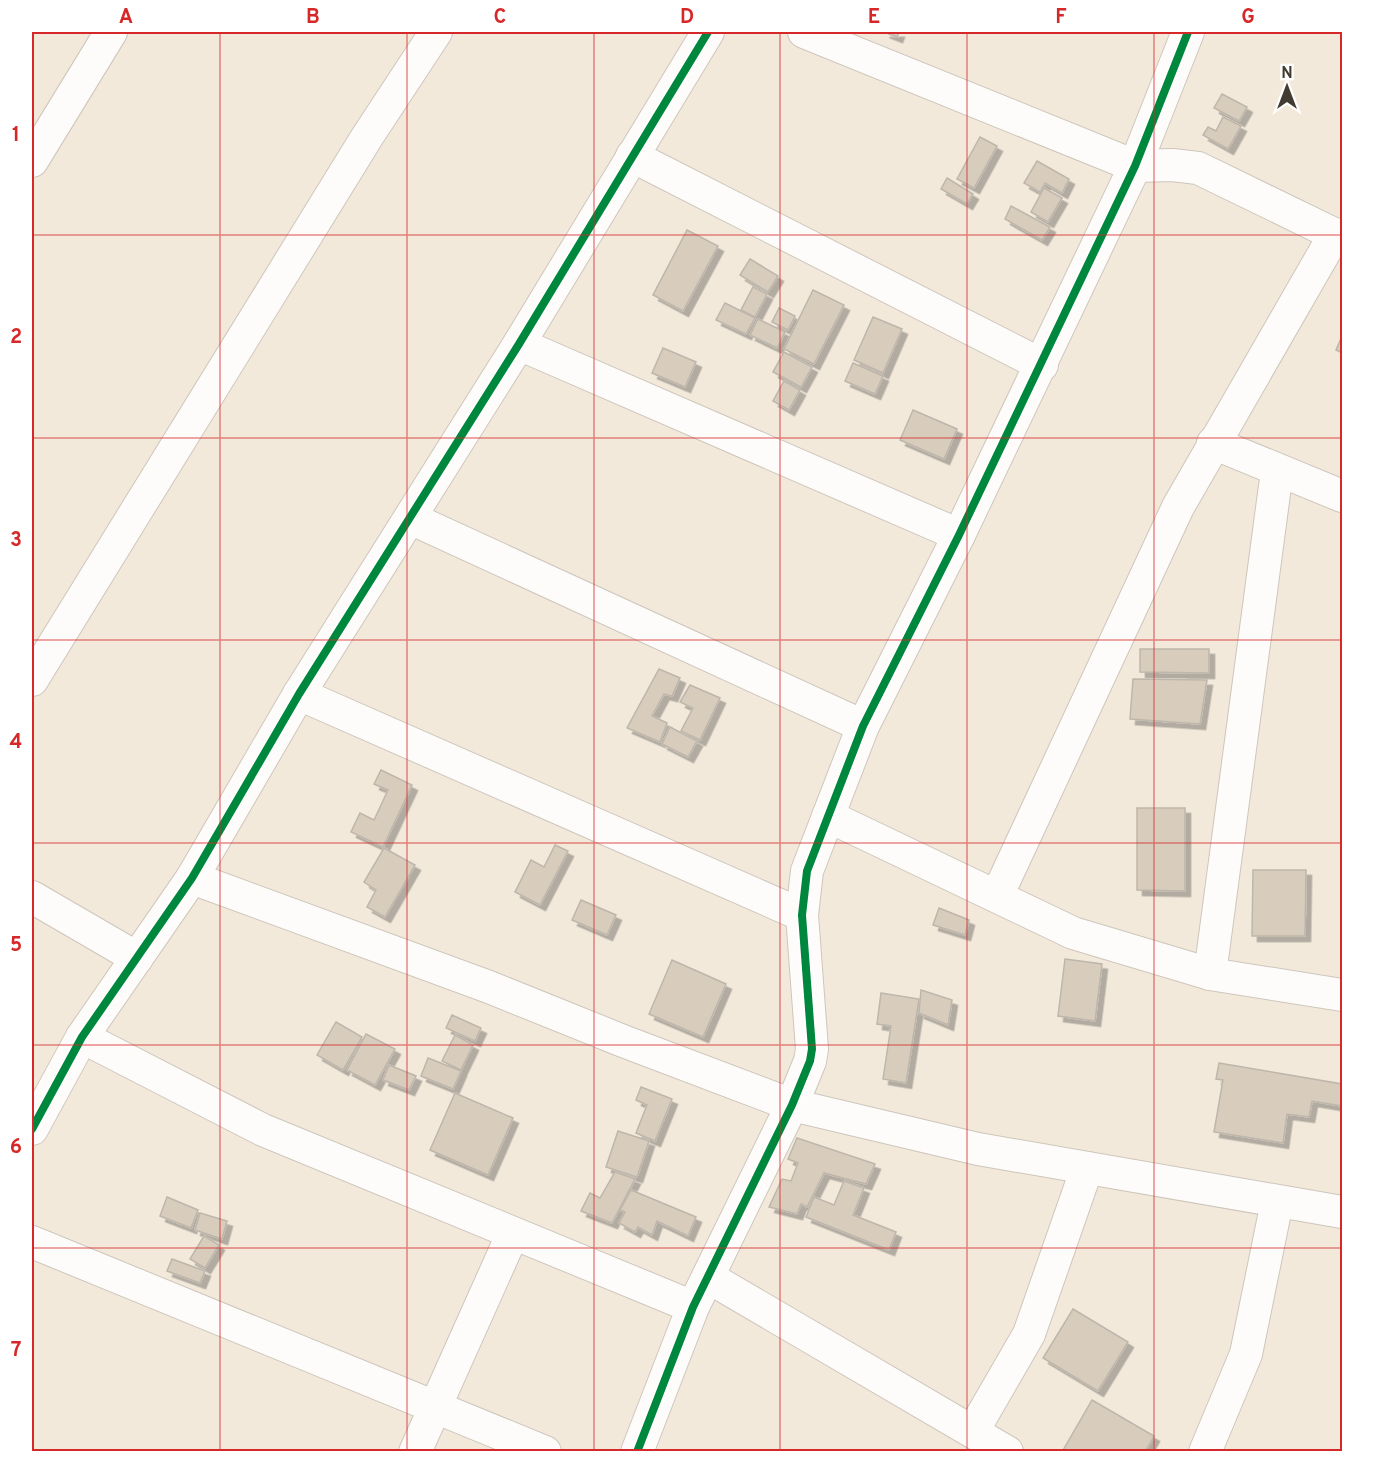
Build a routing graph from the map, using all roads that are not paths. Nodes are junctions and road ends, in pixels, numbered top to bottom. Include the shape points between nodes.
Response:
1 (111, 32) edge
2 (436, 32) edge
3 (708, 32) edge
4 (804, 32) edge
5 (1188, 32) edge
6 (632, 156) junction
7 (32, 161) edge
8 (1135, 166) junction
9 (1339, 236) edge
10 (519, 344) junction
11 (1042, 365) junction
12 (1213, 443) junction
13 (1276, 471) junction
14 (1342, 496) edge
15 (410, 518) junction
16 (959, 535) junction
17 (32, 681) edge
18 (299, 694) junction
19 (863, 726) junction
20 (828, 816) junction
21 (192, 878) junction
22 (997, 896) junction
23 (32, 897) edge
24 (802, 915) junction
25 (137, 958) junction
26 (1210, 974) junction
27 (1342, 996) edge
28 (82, 1037) junction
29 (792, 1105) junction
30 (32, 1129) edge
31 (1087, 1168) junction
32 (1276, 1202) junction
33 (1342, 1212) edge
34 (513, 1233) junction
35 (32, 1242) edge
36 (708, 1277) junction
37 (693, 1307) junction
38 (435, 1409) junction
39 (973, 1431) junction
40 (416, 1452) edge
41 (545, 1452) edge
42 (637, 1452) edge
43 (1007, 1452) edge
44 (1205, 1452) edge

1 - 7 street
2 - 17 street
3 - 6 street
4 - 8 street
5 - 8 street
6 - 10 street
6 - 11 street
8 - 9 street via 1198,168
8 - 11 street
9 - 12 street
10 - 15 street
10 - 16 street
11 - 16 street
12 - 13 street
12 - 22 street via 1178,507
13 - 14 street
13 - 26 street
15 - 18 street
15 - 19 street
16 - 19 street
18 - 21 street
18 - 24 street
19 - 20 street
20 - 22 street
20 - 24 street via 807,871
21 - 25 street
21 - 29 street via 489,987
22 - 26 street via 1073,933
23 - 25 street
24 - 29 street via 812,1049
25 - 28 street
26 - 27 street
28 - 30 street
28 - 34 street via 263,1130
29 - 31 street via 978,1149
29 - 36 street
31 - 32 street
31 - 39 street via 1029,1334
32 - 33 street
32 - 44 street via 1246,1354
34 - 37 street
34 - 38 street
35 - 38 street
36 - 37 street
36 - 39 street
37 - 42 street
38 - 40 street
38 - 41 street
39 - 43 street

